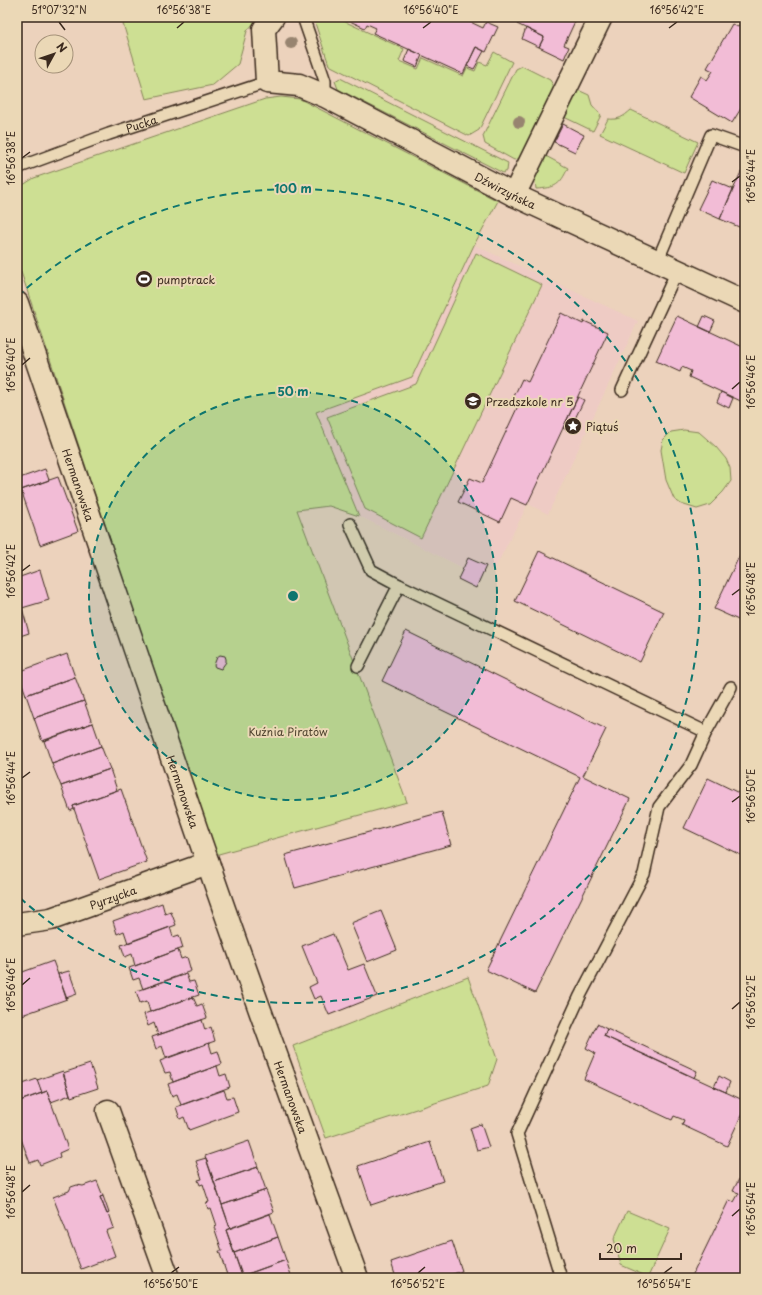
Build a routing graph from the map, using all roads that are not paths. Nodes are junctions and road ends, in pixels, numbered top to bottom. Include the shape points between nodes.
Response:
1 (273, 17) edge
2 (303, 17) edge
3 (601, 17) edge
4 (267, 82) junction
5 (325, 96) junction
6 (745, 148) edge
7 (17, 168) edge
8 (514, 195) junction
9 (657, 262) junction
10 (677, 271) junction
11 (745, 302) edge
12 (17, 303) edge
13 (622, 390) dead end
14 (350, 524) dead end
15 (399, 585) junction
16 (358, 666) dead end
17 (732, 687) dead end
18 (706, 732) junction
19 (208, 864) junction
20 (17, 924) edge
21 (108, 1111) dead end
22 (168, 1278) edge
23 (357, 1278) edge
24 (561, 1278) edge

1 - 4 street via 264,29
2 - 5 lane via 325,81
3 - 8 street
4 - 5 street, Dźwirzyńska via 299,85
4 - 7 lane, Pucka via 95,139
5 - 8 street, Dźwirzyńska
6 - 9 lane via 711,135
8 - 9 street, Dźwirzyńska
9 - 10 street, Dźwirzyńska
10 - 11 street, Dźwirzyńska
10 - 13 lane
12 - 19 street, Hermanowska
14 - 15 lane via 371,570
15 - 16 lane
15 - 18 lane
17 - 18 lane
18 - 24 lane via 691,764 659,807 644,874 580,996 517,1134
19 - 20 street, Pyrzycka via 52,919
19 - 23 street, Hermanowska
21 - 22 street

